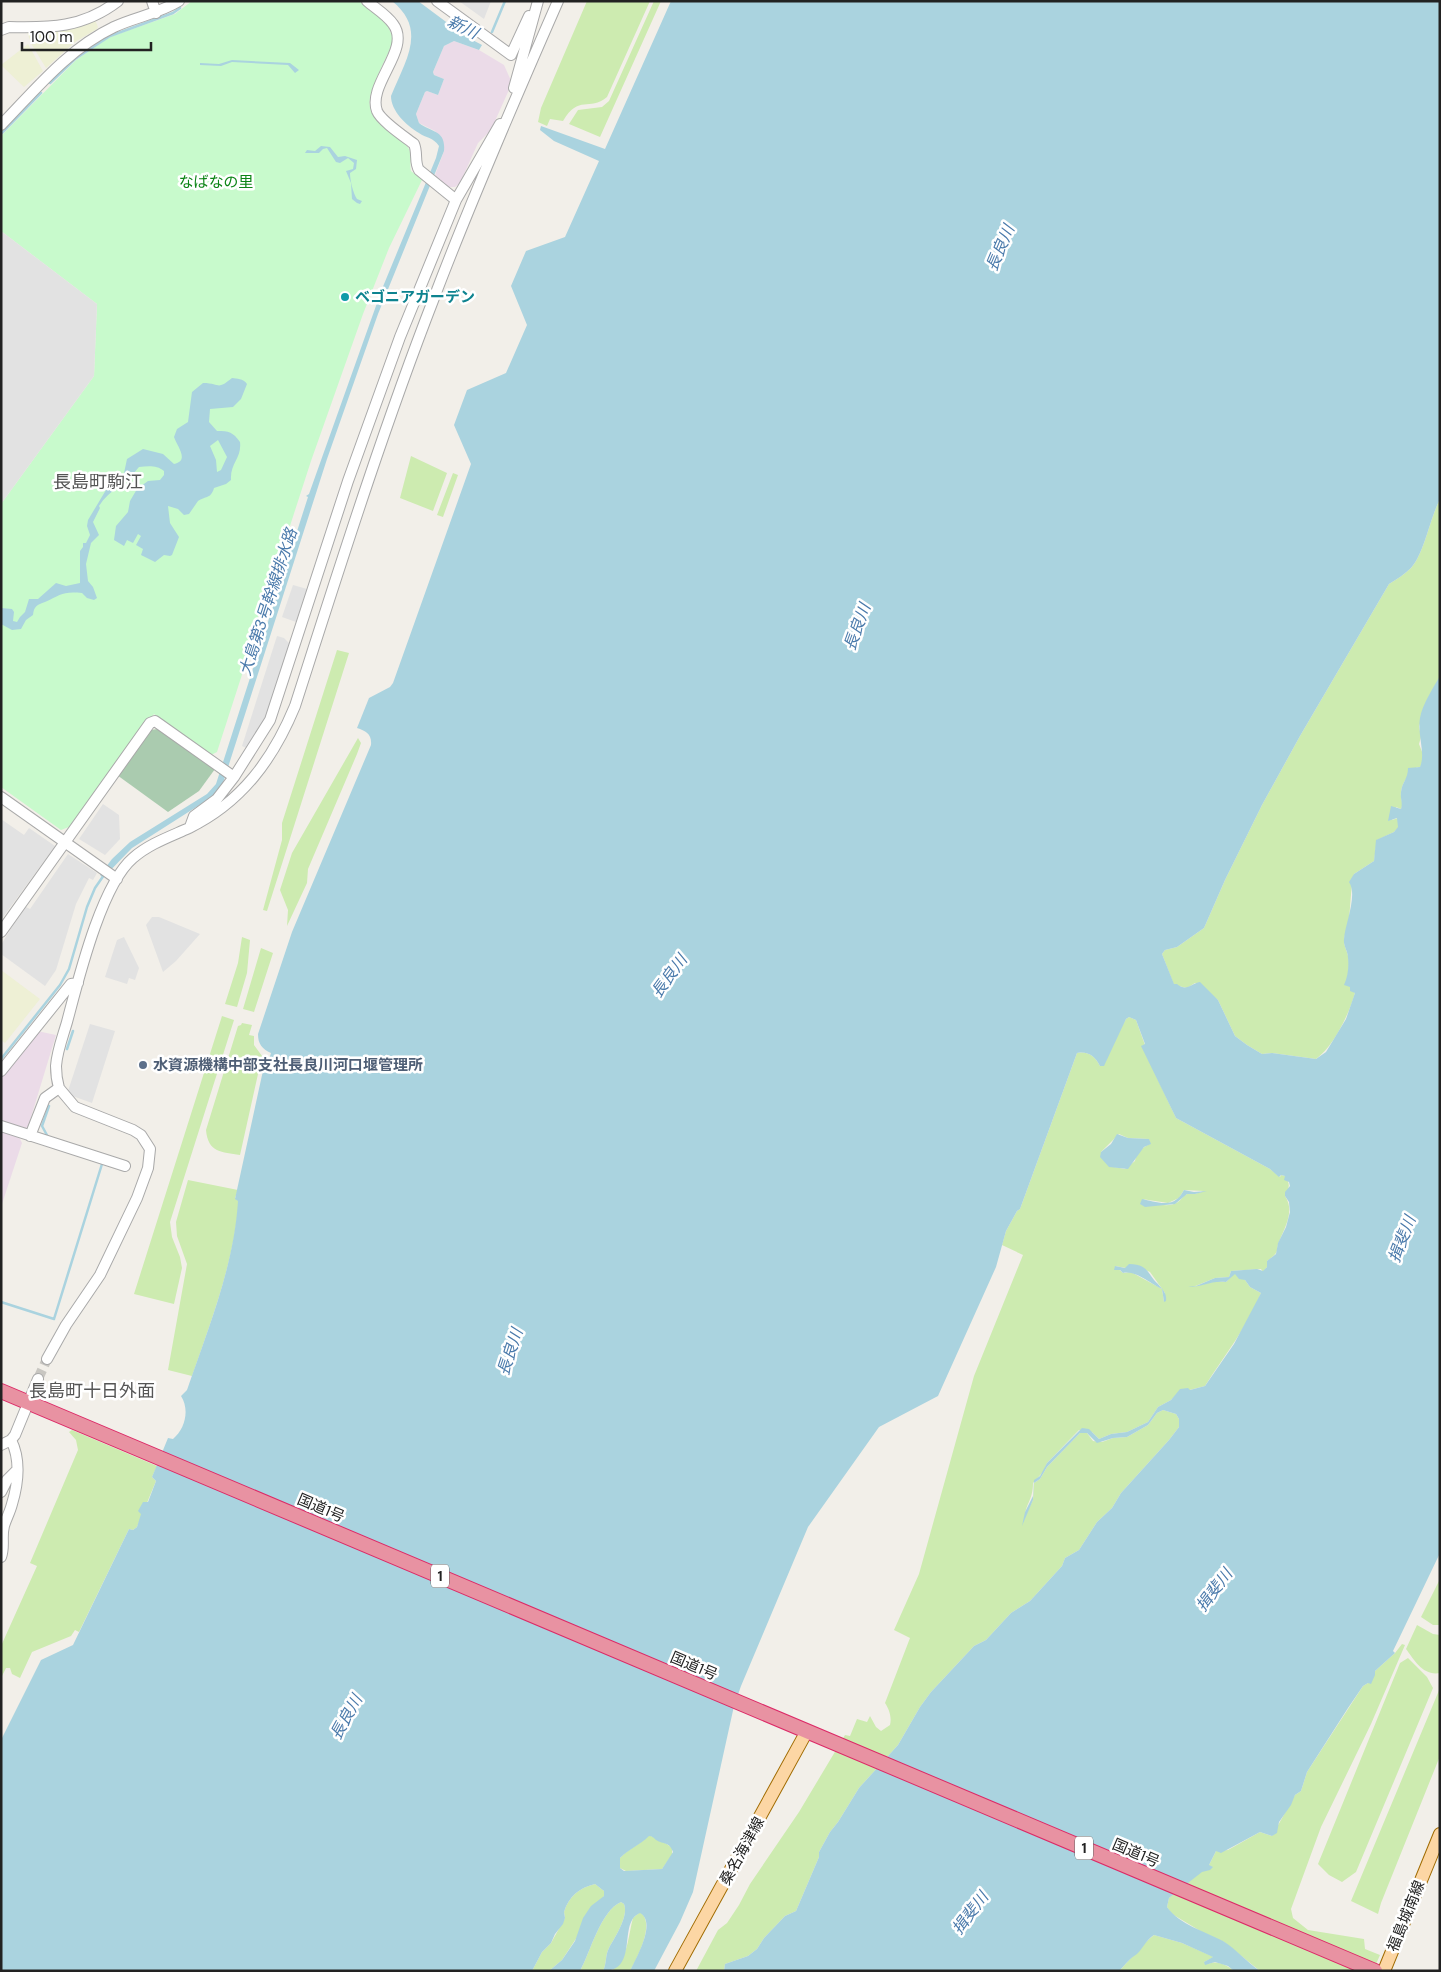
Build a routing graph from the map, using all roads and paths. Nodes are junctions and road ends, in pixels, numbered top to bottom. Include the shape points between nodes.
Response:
1 (118, 1) edge
2 (152, 1) edge
3 (179, 1) edge
4 (437, 1) edge
5 (537, 1) edge
6 (558, 1) edge
7 (370, 2) edge
8 (156, 13) junction
9 (1, 30) edge
10 (511, 108) junction
11 (1, 125) edge
12 (456, 200) junction
13 (228, 772) junction
14 (1, 796) edge
15 (190, 828) junction
16 (66, 843) junction
17 (115, 877) junction
18 (1, 932) edge
19 (78, 983) junction
20 (1, 1070) edge
21 (59, 1088) junction
22 (1, 1126) edge
23 (30, 1136) junction
24 (125, 1166) dead end
25 (47, 1360) tunnel mouth
26 (38, 1379) tunnel mouth
27 (1, 1391) edge
28 (29, 1403) junction
29 (6, 1442) edge
30 (17, 1470) junction
31 (1, 1492) edge
32 (1, 1557) edge
33 (805, 1735) junction
34 (1440, 1834) edge
35 (675, 1971) edge
36 (1375, 1971) edge
37 (1384, 1971) edge

1 - 9 street via 95,16 63,26
2 - 8 street
3 - 8 street
4 - 5 street via 511,55
5 - 10 street
6 - 10 street
7 - 12 street via 392,22 398,42 378,92 377,112 414,144 416,166
8 - 11 street via 115,26 79,48
10 - 12 street
10 - 15 street via 433,298 366,484 284,732 261,771 232,800
12 - 13 street via 393,355 270,720
13 - 15 street via 217,800 194,816
13 - 16 street via 156,721 150,723
14 - 16 street
15 - 17 street via 149,846
16 - 17 street
16 - 18 street
17 - 19 street
19 - 20 street via 71,984
19 - 21 street via 56,1064
21 - 23 street via 44,1098
21 - 25 street via 75,1107 133,1130 141,1135 150,1149 137,1198 104,1266
22 - 23 street
23 - 24 street
26 - 28 street
27 - 28 highway, 国道1号 / 1
28 - 29 street via 15,1435
28 - 33 highway, 国道1号 / 1
29 - 30 street via 16,1454
30 - 31 street
30 - 32 street via 12,1504 3,1529
33 - 35 main road, 桑名海津線
33 - 36 highway, 国道1号 / 1
34 - 37 main road, 福島城南線

